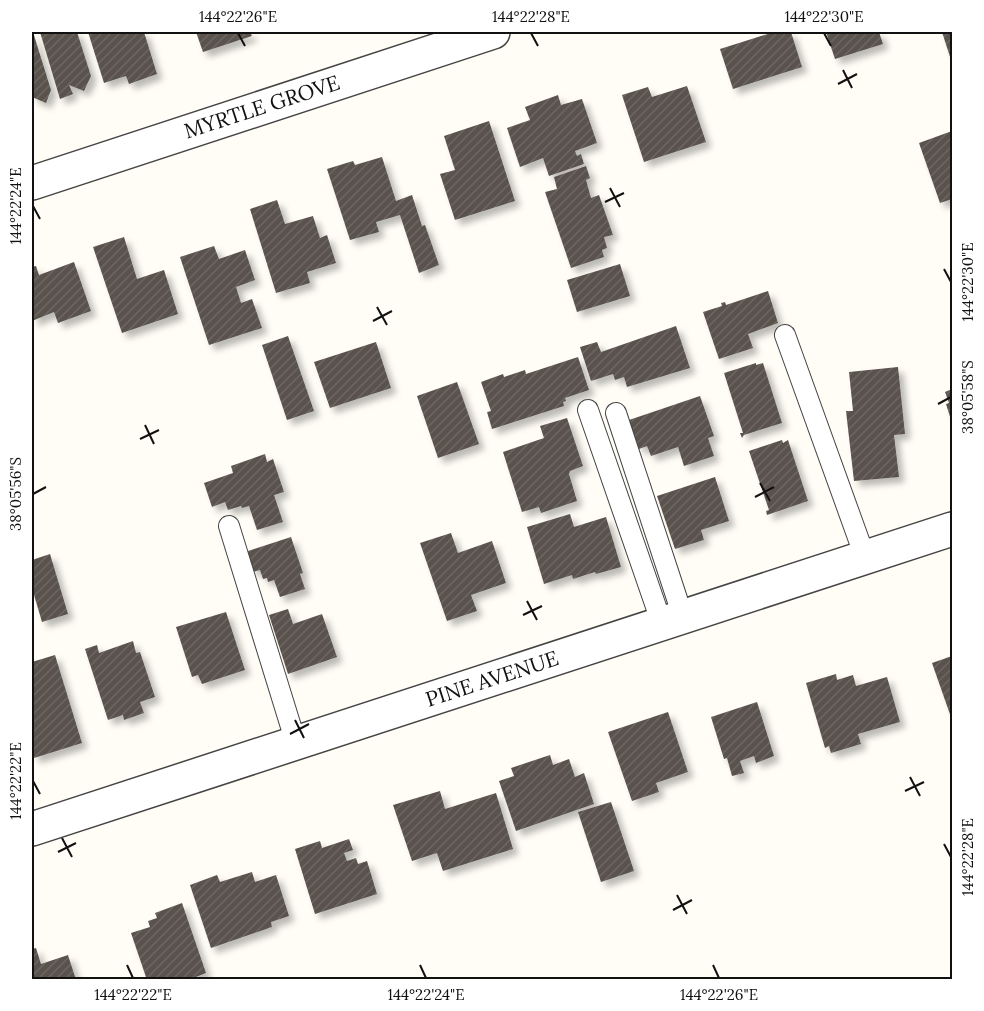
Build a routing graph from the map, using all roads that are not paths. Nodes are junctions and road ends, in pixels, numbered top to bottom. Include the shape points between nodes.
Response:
1 (493, 32) edge
2 (32, 183) edge
3 (785, 335) dead end
4 (588, 410) dead end
5 (616, 413) dead end
6 (229, 526) dead end
7 (952, 529) edge
8 (865, 557) junction
9 (672, 620) junction
10 (296, 743) junction
11 (32, 830) edge

1 - 2 street, MYRTLE GROVE
3 - 8 lane
4 - 9 lane
5 - 9 lane
6 - 10 lane
7 - 8 street, PINE AVENUE
8 - 9 street, PINE AVENUE
9 - 10 street, PINE AVENUE
10 - 11 street, PINE AVENUE

